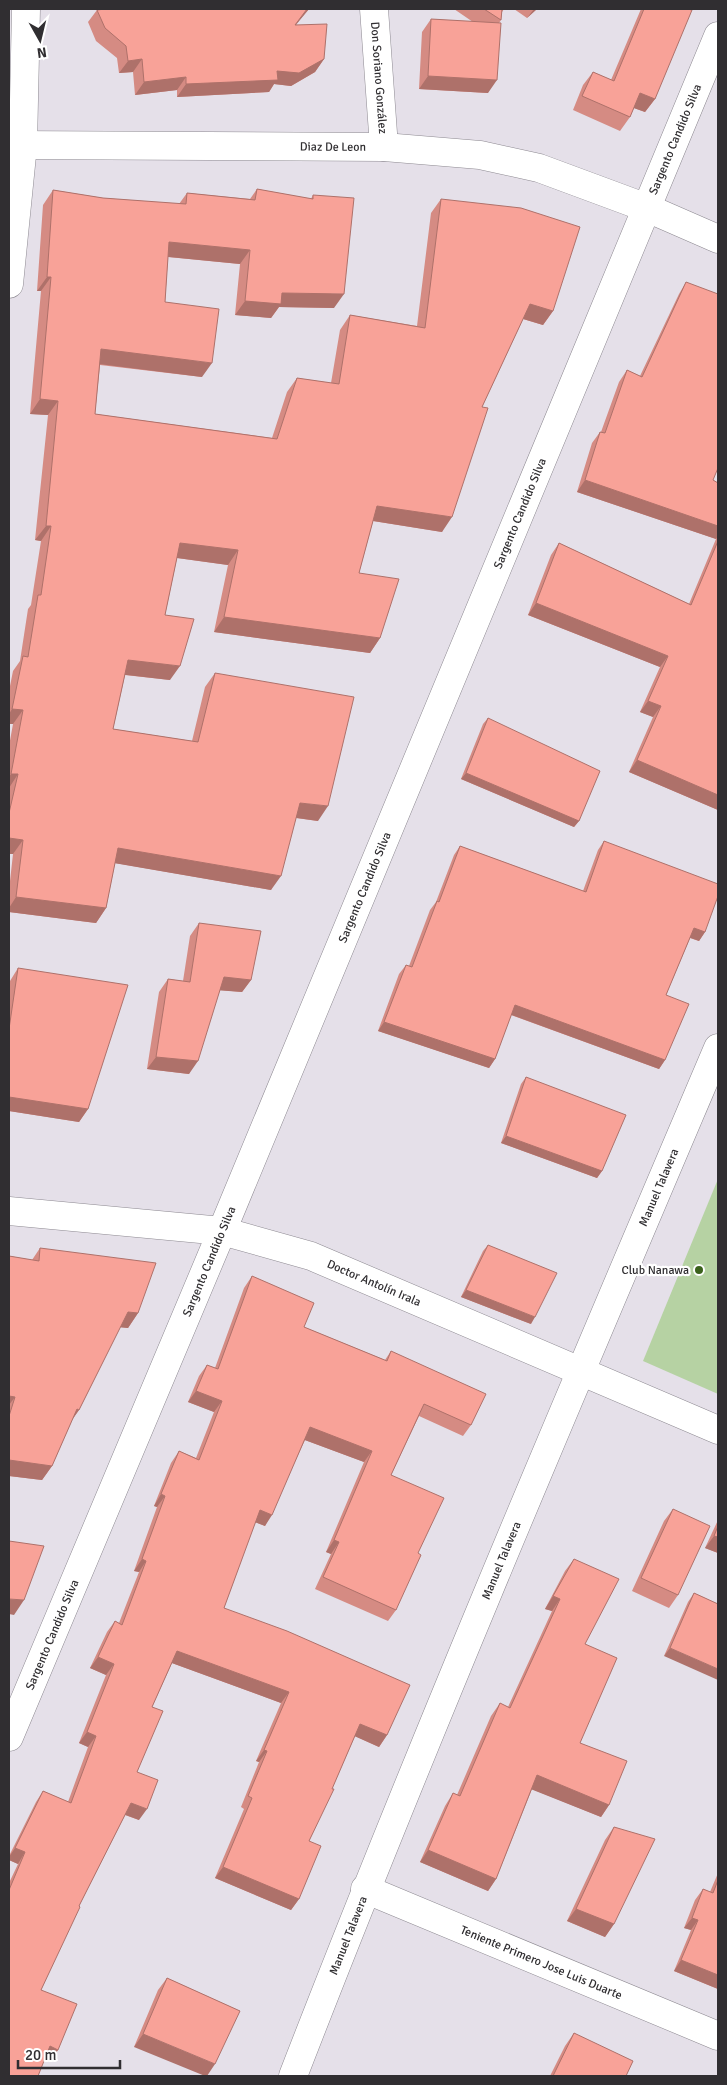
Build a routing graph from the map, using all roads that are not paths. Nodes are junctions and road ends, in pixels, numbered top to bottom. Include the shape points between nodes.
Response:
1 (26, 9) edge
2 (374, 9) edge
3 (718, 36) edge
4 (16, 145) edge
5 (384, 147) junction
6 (647, 208) junction
7 (718, 238) edge
8 (9, 284) edge
9 (718, 1048) edge
10 (9, 1211) edge
11 (222, 1232) junction
12 (581, 1370) junction
13 (718, 1430) edge
14 (9, 1737) edge
15 (365, 1889) junction
16 (718, 2036) edge
17 (293, 2076) edge

1 - 4 street
2 - 5 street, Don Soriano González
3 - 6 street, Sargento Candido Silva
4 - 5 street, Diaz De Leon
4 - 8 street
5 - 6 street, Diaz De Leon via 480,155 539,168
6 - 7 street, Diaz De Leon
6 - 11 street, Sargento Candido Silva
9 - 12 street, Manuel Talavera
10 - 11 street, Doctor Antolín Irala
11 - 12 street, Doctor Antolín Irala via 311,1256
11 - 14 street, Sargento Candido Silva
12 - 13 street, Doctor Antolín Irala
12 - 15 street, Manuel Talavera
15 - 16 street, Teniente Primero Jose Luis Duarte
15 - 17 street, Manuel Talavera

